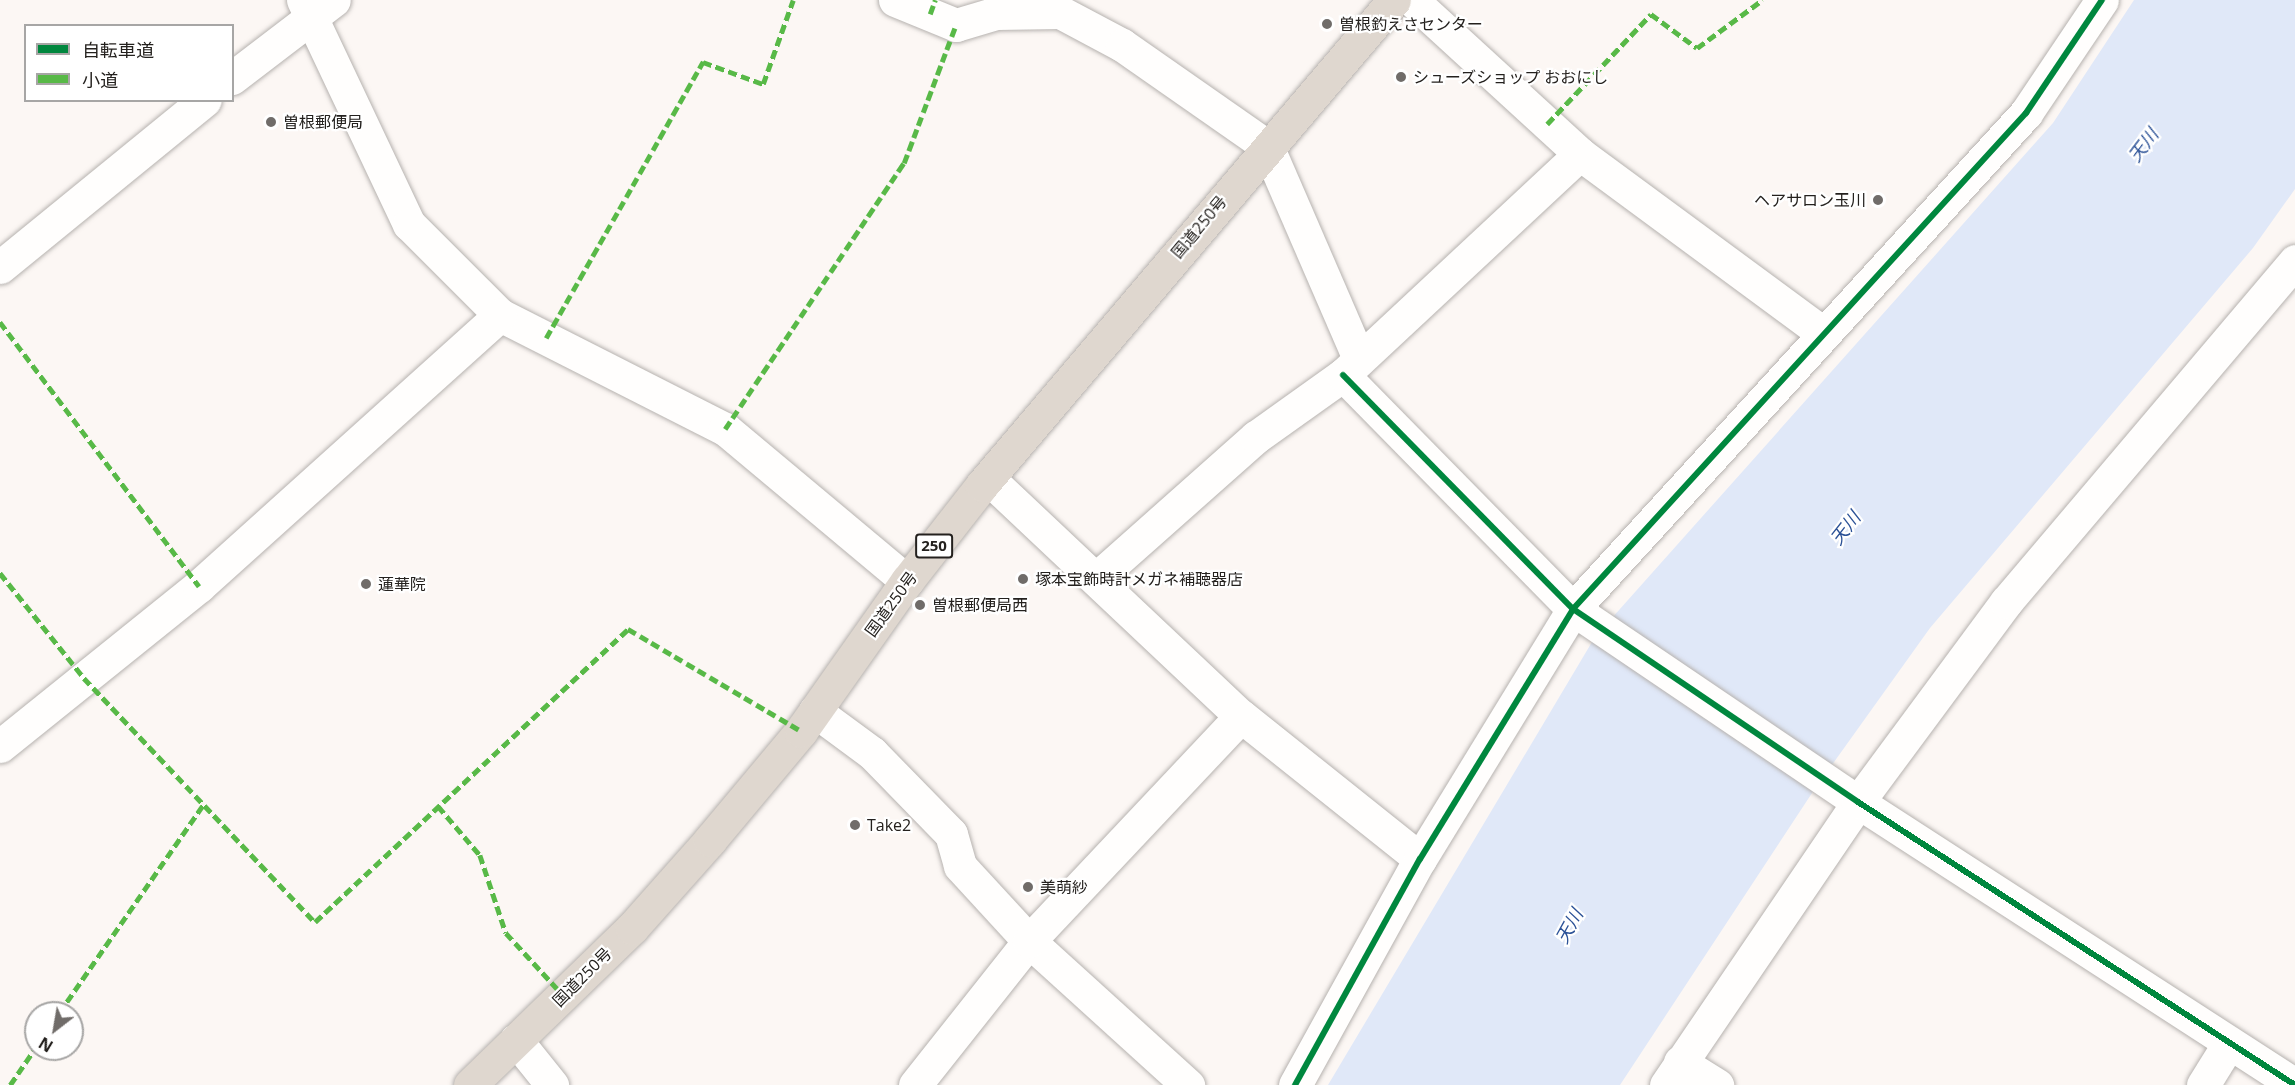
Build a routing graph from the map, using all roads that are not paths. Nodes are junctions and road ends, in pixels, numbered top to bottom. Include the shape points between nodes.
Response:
1 (895, 0) edge
2 (1394, 0) edge
3 (1412, 0) edge
4 (2102, 0) edge
5 (317, 5) edge
6 (234, 76) edge
7 (203, 102) edge
8 (1267, 146) junction
9 (1580, 154) junction
10 (0, 267) edge
11 (2290, 276) edge
12 (500, 315) junction
13 (1824, 334) junction
14 (1351, 367) junction
15 (988, 478) junction
16 (1097, 578) junction
17 (907, 581) junction
18 (1573, 609) junction
19 (815, 711) junction
20 (1241, 716) junction
21 (0, 746) edge
22 (1858, 802) junction
23 (1420, 859) junction
24 (1029, 941) junction
25 (516, 1040) junction
26 (2229, 1043) junction
27 (1673, 1074) edge
28 (470, 1085) edge
29 (552, 1085) edge
30 (915, 1085) edge
31 (1188, 1085) edge
32 (1294, 1085) edge
33 (1717, 1085) edge
34 (2203, 1085) edge
35 (2295, 1085) edge

1 - 8 street via 957,25 996,13 1060,12 1122,45
2 - 8 highway, 国道250号 / 250
3 - 9 street
4 - 13 street via 2026,113
5 - 6 street
5 - 12 street via 409,224
7 - 10 street
8 - 14 street
8 - 15 highway, 国道250号 / 250
9 - 13 street
9 - 14 street
11 - 22 street via 2006,602
12 - 17 street via 725,429
12 - 21 street via 199,586
13 - 18 street
14 - 16 street via 1256,437
14 - 18 street
15 - 16 street
15 - 17 highway, 国道250号 / 250
16 - 20 street
17 - 19 highway, 国道250号 / 250
18 - 22 street
18 - 23 street
19 - 24 street via 872,753 951,834 960,866
19 - 25 highway, 国道250号 / 250 via 640,919
20 - 23 street
20 - 24 street
22 - 26 street
22 - 27 street
23 - 32 street
24 - 30 street
24 - 31 street
25 - 28 highway, 国道250号 / 250
25 - 29 street
26 - 34 street
26 - 35 street
27 - 33 street

